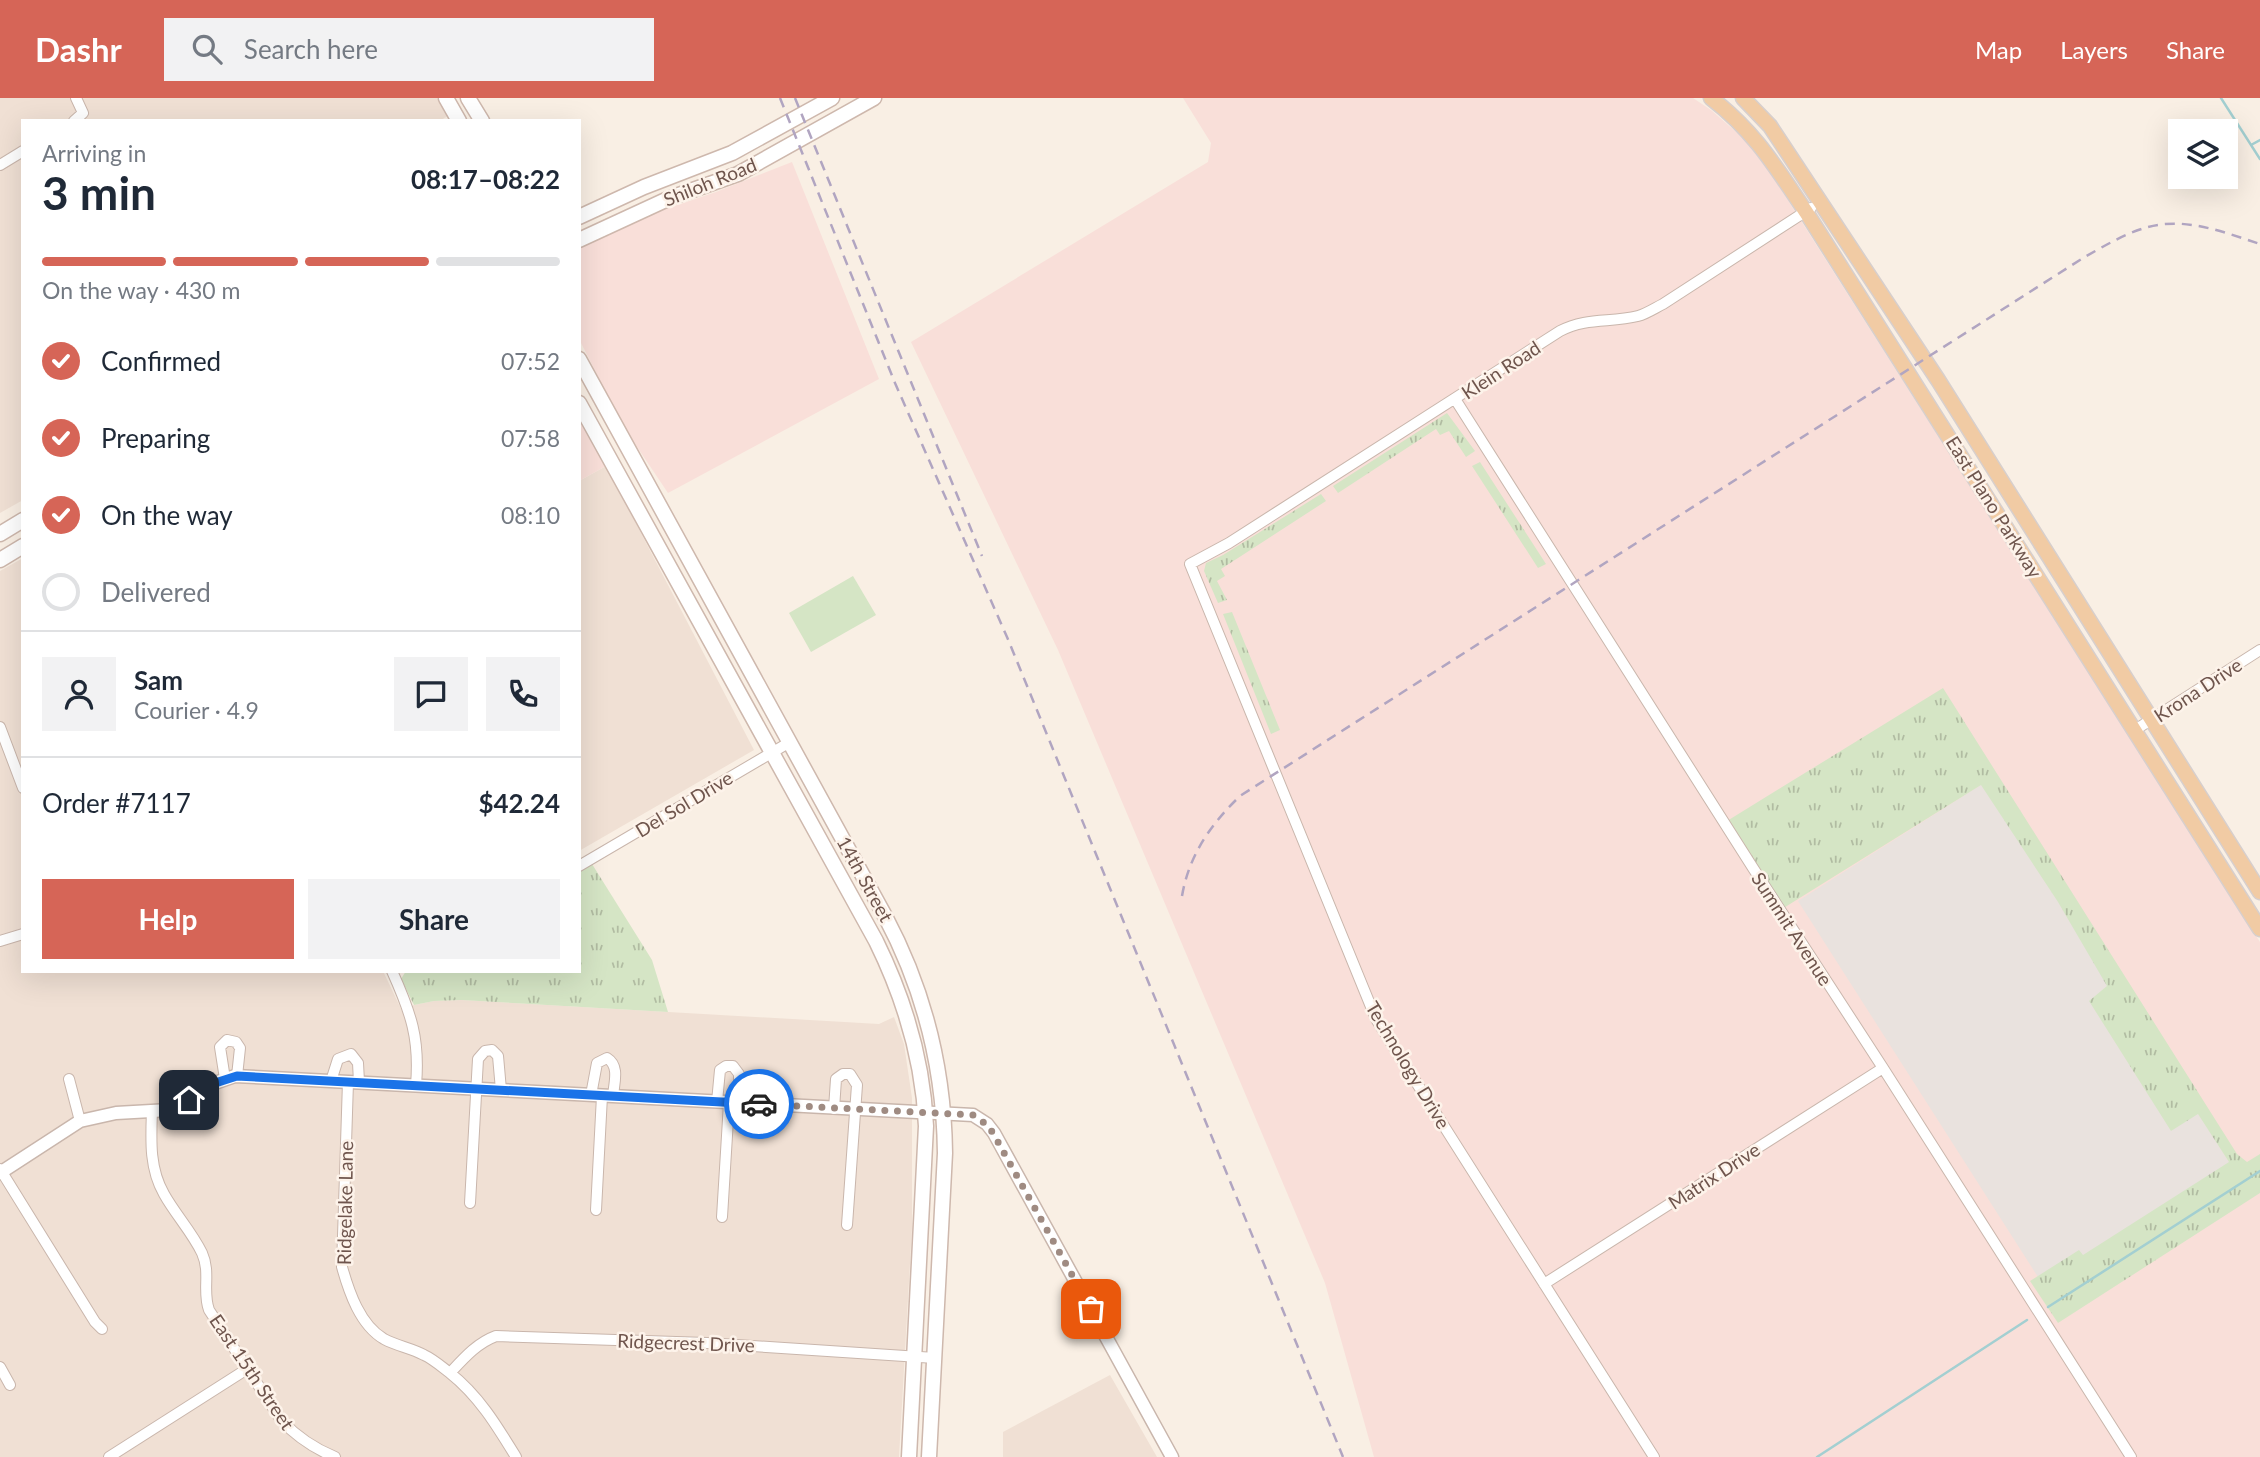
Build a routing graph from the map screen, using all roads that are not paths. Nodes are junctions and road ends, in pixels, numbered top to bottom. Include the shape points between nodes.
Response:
1 (446, 98) edge
2 (468, 98) edge
3 (832, 98) edge
4 (874, 98) edge
5 (1711, 98) edge
6 (1743, 98) edge
7 (78, 102) edge
8 (76, 119) edge
9 (459, 119) edge
10 (481, 119) edge
11 (21, 152) edge
12 (715, 160) junction
13 (0, 165) edge
14 (723, 180) junction
15 (1821, 202) junction
16 (1806, 212) junction
17 (581, 216) edge
18 (581, 239) edge
19 (581, 363) edge
20 (1941, 385) junction
21 (1924, 396) junction
22 (1455, 399) junction
23 (581, 407) edge
24 (624, 443) junction
25 (607, 453) junction
26 (2002, 484) junction
27 (1986, 495) junction
28 (21, 521) edge
29 (0, 534) edge
30 (21, 548) edge
31 (0, 560) edge
32 (1190, 564) joint
33 (699, 579) junction
34 (681, 589) junction
35 (2090, 622) junction
36 (2074, 633) junction
37 (2260, 650) edge
38 (2151, 719) junction
39 (0, 727) edge
40 (2135, 730) junction
41 (790, 742) junction
42 (772, 752) junction
43 (21, 783) edge
44 (2232, 848) junction
45 (2215, 858) junction
46 (855, 861) junction
47 (581, 865) edge
48 (837, 871) junction
49 (2260, 892) edge
50 (2260, 929) edge
51 (21, 935) edge
52 (0, 941) edge
53 (394, 973) edge
54 (923, 1004) junction
55 (906, 1010) junction
56 (1883, 1068) junction
57 (69, 1079) dead end
58 (331, 1081) junction
59 (354, 1082) junction
60 (416, 1086) junction
61 (476, 1089) junction
62 (500, 1090) junction
63 (602, 1096) junction
64 (729, 1103) junction
65 (834, 1109) junction
66 (152, 1110) junction
67 (855, 1110) junction
68 (925, 1114) junction
69 (945, 1114) junction
70 (80, 1121) junction
71 (1, 1171) edge
72 (470, 1203) dead end
73 (596, 1210) dead end
74 (722, 1217) dead end
75 (847, 1225) dead end
76 (1544, 1284) junction
77 (102, 1329) dead end
78 (915, 1357) junction
79 (935, 1358) junction
80 (0, 1367) edge
81 (247, 1369) junction
82 (450, 1373) junction
83 (10, 1385) dead end
84 (312, 1453) edge
85 (109, 1457) edge
86 (335, 1457) edge
87 (516, 1457) edge
88 (909, 1457) edge
89 (929, 1457) edge
90 (1172, 1457) edge
91 (1654, 1457) edge
92 (2131, 1457) edge

1 - 9 main road
2 - 10 main road
3 - 12 main road, Shiloh Road
4 - 14 main road, Shiloh Road
5 - 16 main road, East Plano Parkway via 1737,118 1763,148
6 - 15 main road, East Plano Parkway via 1770,126
7 - 8 street via 83,113
11 - 13 street
12 - 14 main road
12 - 17 main road, Shiloh Road
14 - 18 main road, Shiloh Road via 670,198
15 - 16 street, Klein Road
15 - 20 main road, East Plano Parkway
16 - 21 main road, East Plano Parkway
16 - 22 street, Klein Road via 1663,304 1640,316 1572,325
19 - 24 main road, 14th Street
20 - 21 main road
20 - 26 main road, East Plano Parkway
21 - 27 main road, East Plano Parkway
22 - 32 street, Klein Road
22 - 56 street, Summit Avenue
23 - 25 main road, 14th Street
24 - 25 main road
24 - 33 main road, 14th Street
25 - 34 main road, 14th Street
26 - 27 main road
26 - 35 main road, East Plano Parkway
27 - 36 main road, East Plano Parkway
28 - 29 main road
30 - 31 main road
32 - 76 street, Technology Drive via 1376,1019
33 - 34 main road
33 - 41 main road, 14th Street
34 - 42 main road, 14th Street
35 - 36 main road
35 - 38 main road, East Plano Parkway
36 - 40 main road, East Plano Parkway
37 - 38 street, Krona Drive
38 - 40 street, Krona Drive
38 - 44 main road, East Plano Parkway
39 - 43 street
40 - 45 main road, East Plano Parkway
41 - 42 street, Del Sol Drive
41 - 46 main road, 14th Street
42 - 47 street, Del Sol Drive
42 - 48 main road, 14th Street
44 - 45 main road
44 - 49 main road, East Plano Parkway
45 - 50 main road, East Plano Parkway
46 - 48 main road
46 - 54 main road, 14th Street via 900,944
48 - 55 main road, 14th Street via 889,967
51 - 52 street
53 - 60 street via 415,1035
54 - 55 main road
54 - 69 main road, 14th Street
55 - 68 main road, 14th Street via 920,1066
56 - 76 street, Matrix Drive
56 - 92 street, Summit Avenue
57 - 70 street
58 - 59 street
58 - 59 street, Ridgelake Lane via 338,1059 351,1054 358,1063
58 - 66 street via 231,1078 169,1110
59 - 60 street
59 - 82 street, Ridgelake Lane via 341,1267 349,1294 383,1338 424,1355
60 - 61 street
61 - 62 street
61 - 62 street via 478,1059 489,1050 498,1056
61 - 72 street
62 - 63 street
63 - 64 street
63 - 73 street
64 - 65 street
64 - 74 street
65 - 67 street
65 - 67 street via 836,1079 847,1073 856,1080
66 - 70 street
66 - 81 street, East 15th Street via 155,1172 163,1193 202,1253 208,1273 205,1298 209,1311
67 - 68 street
67 - 75 street
68 - 69 street
68 - 78 main road, 14th Street
69 - 79 main road, 14th Street
69 - 90 street via 973,1115 993,1133
70 - 71 street
71 - 77 street
76 - 91 street, Technology Drive
78 - 79 street, Ridgecrest Drive
78 - 82 street, Ridgecrest Drive via 707,1343 496,1336 469,1352
78 - 88 main road, 14th Street
79 - 89 main road, 14th Street
80 - 83 street
81 - 84 street, East 15th Street via 281,1420
81 - 85 street
82 - 87 street, Ridgelake Lane via 489,1413
84 - 86 street, East 15th Street

